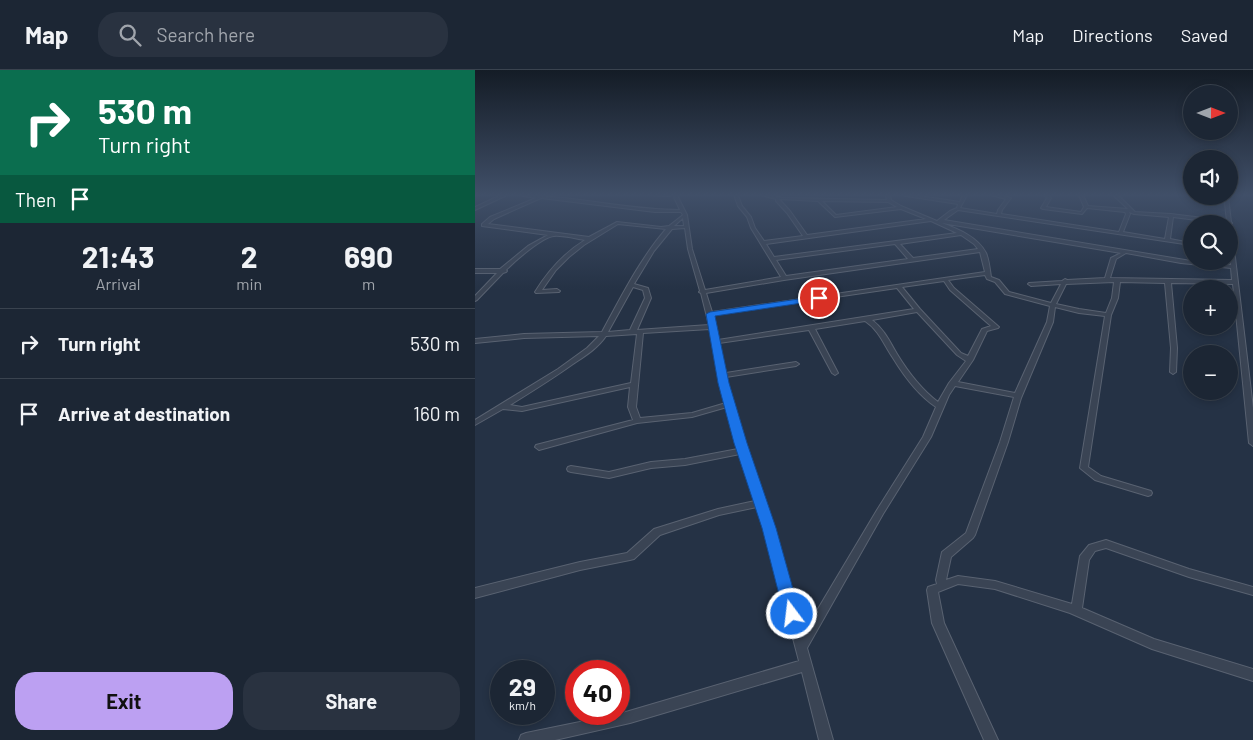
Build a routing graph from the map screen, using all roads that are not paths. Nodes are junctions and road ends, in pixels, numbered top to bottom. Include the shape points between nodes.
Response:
1 (494, 226) edge
2 (612, 226) edge
3 (646, 226) edge
4 (754, 226) edge
5 (797, 226) edge
6 (885, 226) edge
7 (947, 226) edge
8 (969, 226) edge
9 (1070, 226) edge
10 (1123, 226) edge
11 (1169, 226) edge
12 (669, 228) junction
13 (687, 228) joint
14 (988, 229) junction
15 (553, 234) junction
16 (962, 234) junction
17 (983, 234) dead end
18 (1120, 234) junction
19 (806, 237) junction
20 (589, 238) junction
21 (1167, 241) junction
22 (762, 242) junction
23 (896, 242) junction
24 (1183, 243) edge
25 (981, 250) junction
26 (1125, 251) junction
27 (773, 259) junction
28 (912, 260) junction
29 (1183, 261) edge
30 (475, 271) edge
31 (504, 271) junction
32 (987, 273) junction
33 (784, 278) junction
34 (945, 279) junction
35 (1107, 280) junction
36 (1117, 280) junction
37 (1065, 281) junction
38 (1168, 281) junction
39 (1183, 281) edge
40 (1031, 284) dead end
41 (632, 285) junction
42 (899, 287) junction
43 (557, 291) dead end
44 (702, 292) junction
45 (475, 300) edge
46 (1053, 304) junction
47 (1238, 309) edge
48 (918, 310) junction
49 (710, 314) junction
50 (1108, 315) junction
51 (866, 318) junction
52 (811, 326) junction
53 (712, 327) junction
54 (636, 331) junction
55 (604, 334) junction
56 (475, 341) edge
57 (716, 342) junction
58 (970, 360) junction
59 (797, 364) dead end
60 (1173, 372) dead end
61 (835, 373) dead end
62 (722, 376) junction
63 (953, 383) junction
64 (635, 384) junction
65 (1018, 396) junction
66 (730, 404) junction
67 (940, 406) junction
68 (502, 407) junction
69 (637, 421) junction
70 (475, 423) edge
71 (1253, 442) edge
72 (539, 447) dead end
73 (743, 451) junction
74 (571, 469) dead end
75 (1148, 493) dead end
76 (760, 503) junction
77 (943, 586) junction
78 (1253, 591) edge
79 (475, 593) edge
80 (1076, 611) junction
81 (801, 648) junction
82 (806, 665) junction
83 (1253, 675) edge
84 (526, 740) edge
85 (826, 740) edge
86 (991, 740) edge

1 - 15 street
2 - 20 street
3 - 12 street
4 - 22 street
5 - 19 street
6 - 19 street
7 - 16 street
8 - 14 street
9 - 18 street
10 - 18 street
11 - 21 street
12 - 13 street
12 - 41 street
13 - 44 street
14 - 17 street
14 - 26 street
15 - 20 street
15 - 31 street via 508,262
16 - 23 street
16 - 25 street via 977,240
18 - 21 street
19 - 22 street
20 - 43 street via 568,254 538,292
21 - 24 street
22 - 27 street
23 - 27 street
23 - 28 street
25 - 28 street
25 - 32 street
26 - 29 street
26 - 35 street via 1113,258
27 - 33 street
28 - 33 street
30 - 31 street
31 - 45 street
32 - 34 street
32 - 46 street via 1007,293
33 - 44 street
34 - 42 street
34 - 58 street via 996,327 983,330
35 - 36 street
35 - 37 street
36 - 38 street
36 - 50 street via 1115,298
37 - 40 street
37 - 46 street
38 - 39 street
38 - 60 street
41 - 54 street via 646,290 648,298
41 - 55 street
42 - 48 street
42 - 49 street
44 - 49 street
46 - 50 street
46 - 65 street via 1050,322
47 - 71 street
48 - 51 street
48 - 58 street via 959,354
49 - 53 street
50 - 75 street via 1084,468 1098,478
51 - 52 street
51 - 67 street via 873,322 929,400
52 - 57 street
52 - 61 street
53 - 54 street
53 - 57 street
54 - 55 street
54 - 64 street
55 - 56 street
55 - 68 street via 535,388
57 - 62 street
58 - 63 street
59 - 62 street
62 - 66 street
63 - 65 street
63 - 67 street
64 - 68 street via 522,409
64 - 69 street via 632,407
65 - 77 street via 970,535 946,555 941,580
66 - 69 street via 692,415
66 - 73 street
67 - 81 street via 927,437
68 - 70 street
69 - 72 street
73 - 74 street via 609,475
73 - 76 street
76 - 79 street via 718,512 657,532 630,556
76 - 81 street
77 - 80 street via 958,580 995,585
77 - 86 street via 932,590 938,623
78 - 80 street via 1106,544 1092,548 1084,560
80 - 83 street via 1152,644
81 - 82 street
82 - 84 street via 631,717
82 - 85 street

